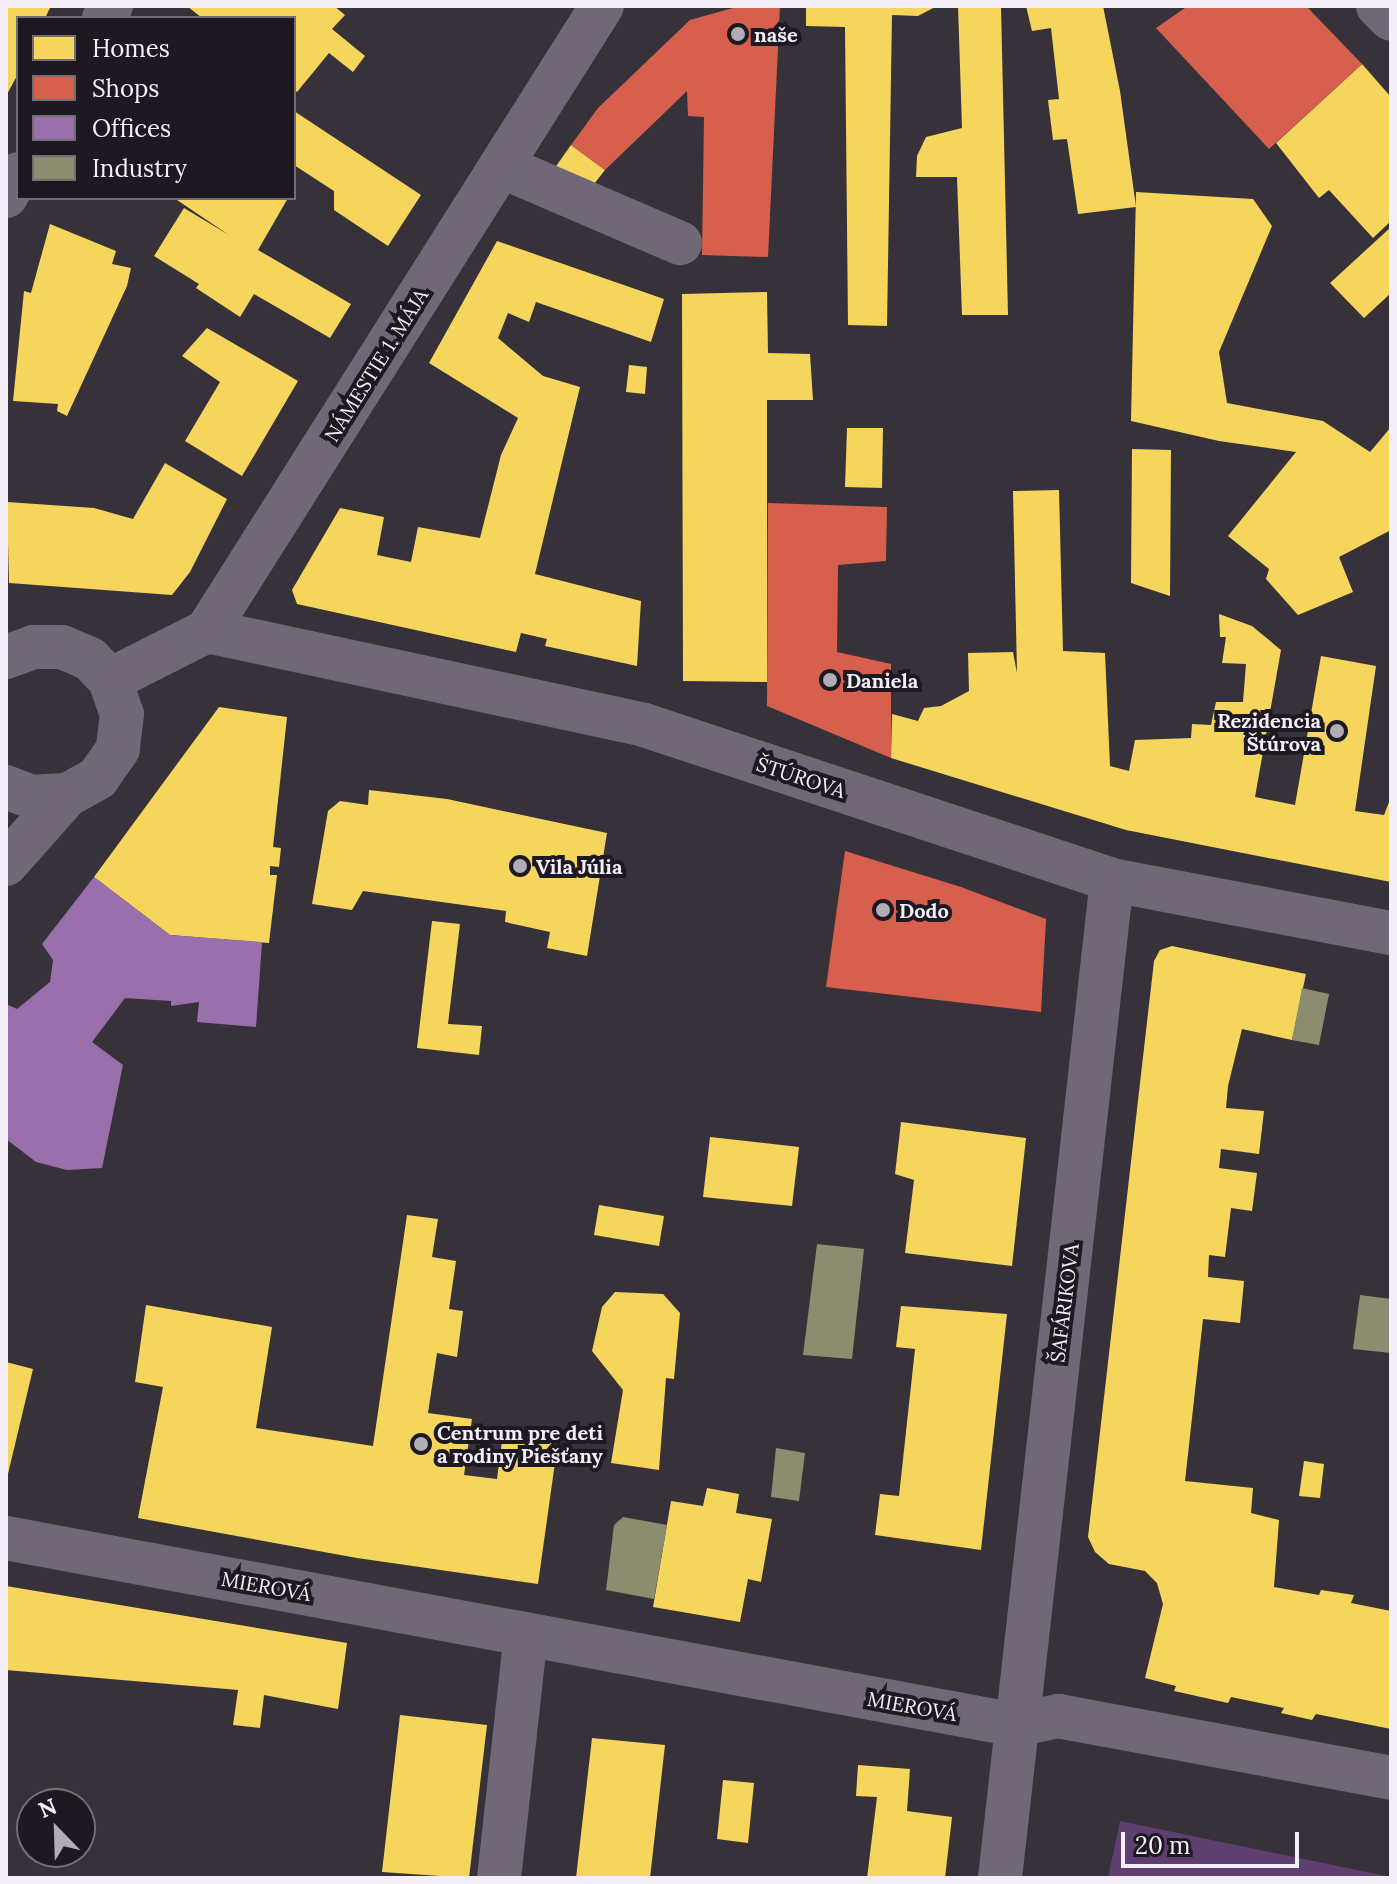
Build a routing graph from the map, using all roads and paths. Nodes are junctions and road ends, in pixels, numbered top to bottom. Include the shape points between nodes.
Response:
1 (602, 6) edge
2 (1378, 6) edge
3 (1391, 19) edge
4 (501, 166) junction
5 (16, 178) edge
6 (6, 196) edge
7 (680, 243) dead end
8 (207, 631) junction
9 (6, 657) edge
10 (110, 680) junction
11 (6, 787) edge
12 (67, 795) junction
13 (6, 864) edge
14 (1112, 880) junction
15 (1391, 933) edge
16 (6, 1538) edge
17 (526, 1634) junction
18 (1016, 1725) junction
19 (1391, 1778) edge
20 (499, 1878) edge
21 (1000, 1878) edge

1 - 4 street, NÁMESTIE 1. MÁJA
2 - 3 street
4 - 7 street
4 - 8 street, NÁMESTIE 1. MÁJA
5 - 6 street
8 - 10 street
8 - 14 street, ŠTÚROVA via 644,725
9 - 10 street via 33,647 62,647 90,659
10 - 12 street via 122,714 118,749 98,778
11 - 12 street via 32,797
12 - 13 street
14 - 15 street, ŠTÚROVA
14 - 18 street, ŠAFÁRIKOVA
16 - 17 street, MIEROVÁ
17 - 18 street, MIEROVÁ
17 - 20 street
18 - 19 street via 1058,1716
18 - 21 street, ŠAFÁRIKOVA

